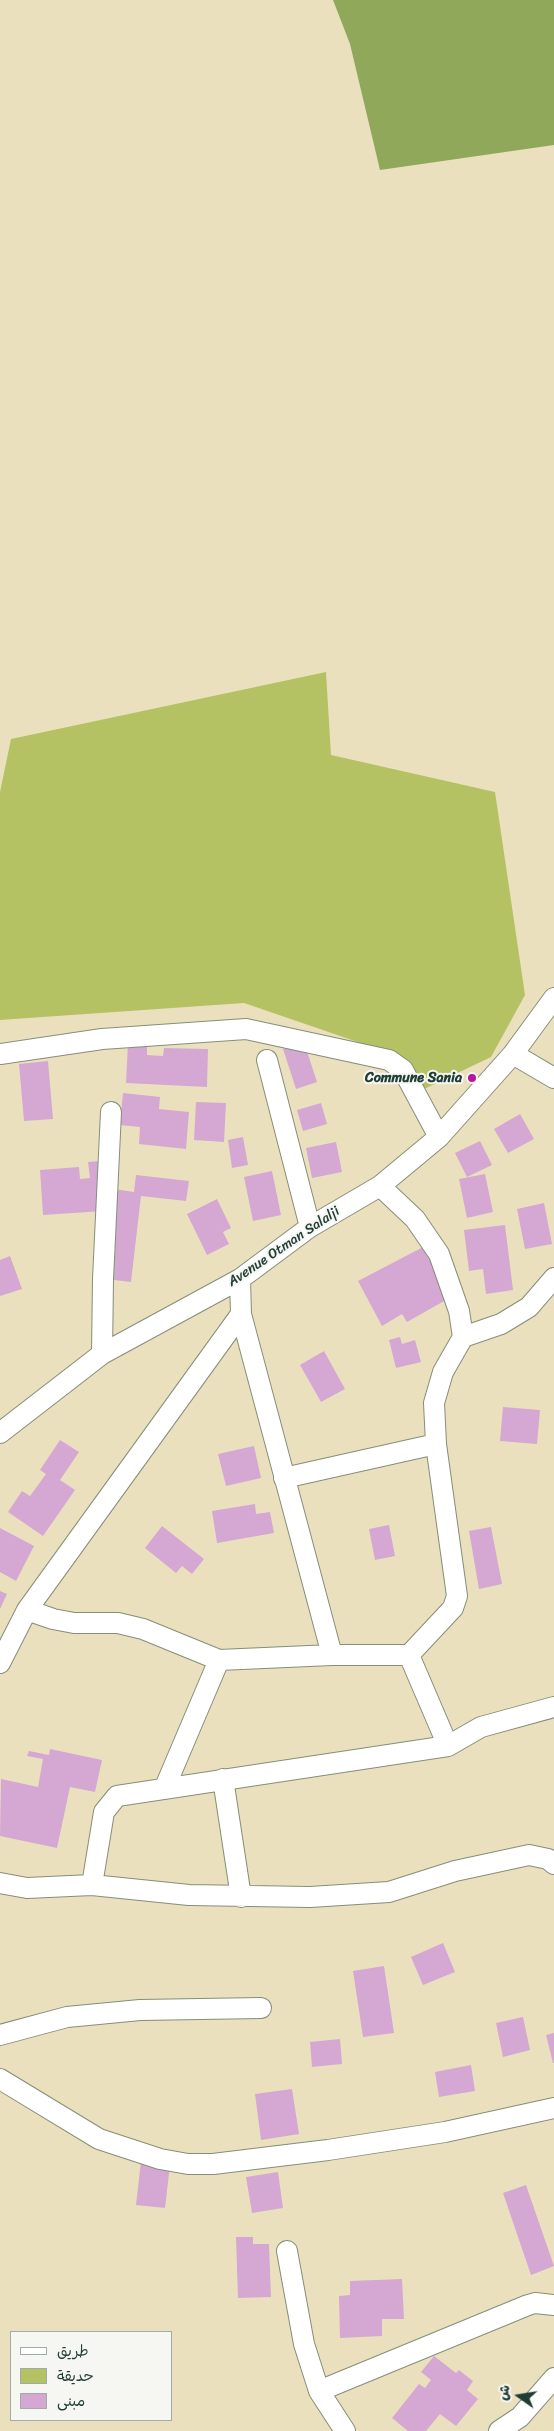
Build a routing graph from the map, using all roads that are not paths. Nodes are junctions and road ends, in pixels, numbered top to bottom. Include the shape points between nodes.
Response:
1 (554, 998) edge
2 (0, 1054) edge
3 (513, 1054) junction
4 (268, 1060) dead end
5 (554, 1078) edge
6 (111, 1112) dead end
7 (439, 1137) junction
8 (380, 1186) junction
9 (310, 1227) junction
10 (554, 1278) edge
11 (240, 1279) junction
12 (241, 1314) junction
13 (463, 1337) junction
14 (102, 1354) junction
15 (0, 1433) edge
16 (436, 1444) junction
17 (284, 1478) junction
18 (27, 1610) junction
19 (332, 1655) junction
20 (409, 1655) junction
21 (219, 1660) junction
22 (0, 1663) edge
23 (554, 1707) edge
24 (448, 1746) junction
25 (223, 1779) junction
26 (165, 1787) junction
27 (554, 1864) edge
28 (0, 1883) edge
29 (92, 1885) junction
30 (242, 1897) junction
31 (261, 2008) dead end
32 (0, 2036) edge
33 (0, 2079) edge
34 (554, 2108) edge
35 (288, 2251) dead end
36 (554, 2305) edge
37 (554, 2378) edge
38 (319, 2391) junction
39 (518, 2424) edge
40 (345, 2431) edge
41 (499, 2431) edge

1 - 3 street, Avenue Otman Salalji
2 - 7 street via 102,1038 246,1029 389,1060 403,1070
3 - 5 street
3 - 7 street, Avenue Otman Salalji
4 - 9 street
6 - 14 street
7 - 8 street, Avenue Otman Salalji
8 - 9 street, Avenue Otman Salalji
8 - 13 street via 415,1219 439,1254 460,1311
9 - 11 street, Avenue Otman Salalji
10 - 13 street via 529,1307 501,1324
11 - 12 street
11 - 14 street, Avenue Otman Salalji
12 - 17 street
12 - 18 street
13 - 16 street via 443,1372 434,1403
14 - 15 street, Avenue Otman Salalji
16 - 17 street
16 - 20 street via 457,1596 453,1608
17 - 19 street
18 - 21 street via 74,1623 118,1623 135,1627
18 - 22 street
19 - 20 street
19 - 21 street
20 - 24 street
21 - 26 street
23 - 24 street via 481,1727
24 - 25 street
25 - 26 street
25 - 30 street
26 - 29 street via 117,1796 109,1804 104,1812
27 - 30 street via 548,1859 528,1855 455,1871 389,1892
28 - 29 street via 27,1888
29 - 30 street via 189,1896
31 - 32 street via 140,2010 67,2017
33 - 34 street via 99,2139 160,2159 188,2164 328,2150 445,2132
35 - 38 street via 304,2344
36 - 38 street via 535,2302
37 - 39 street
38 - 40 street
39 - 41 street

